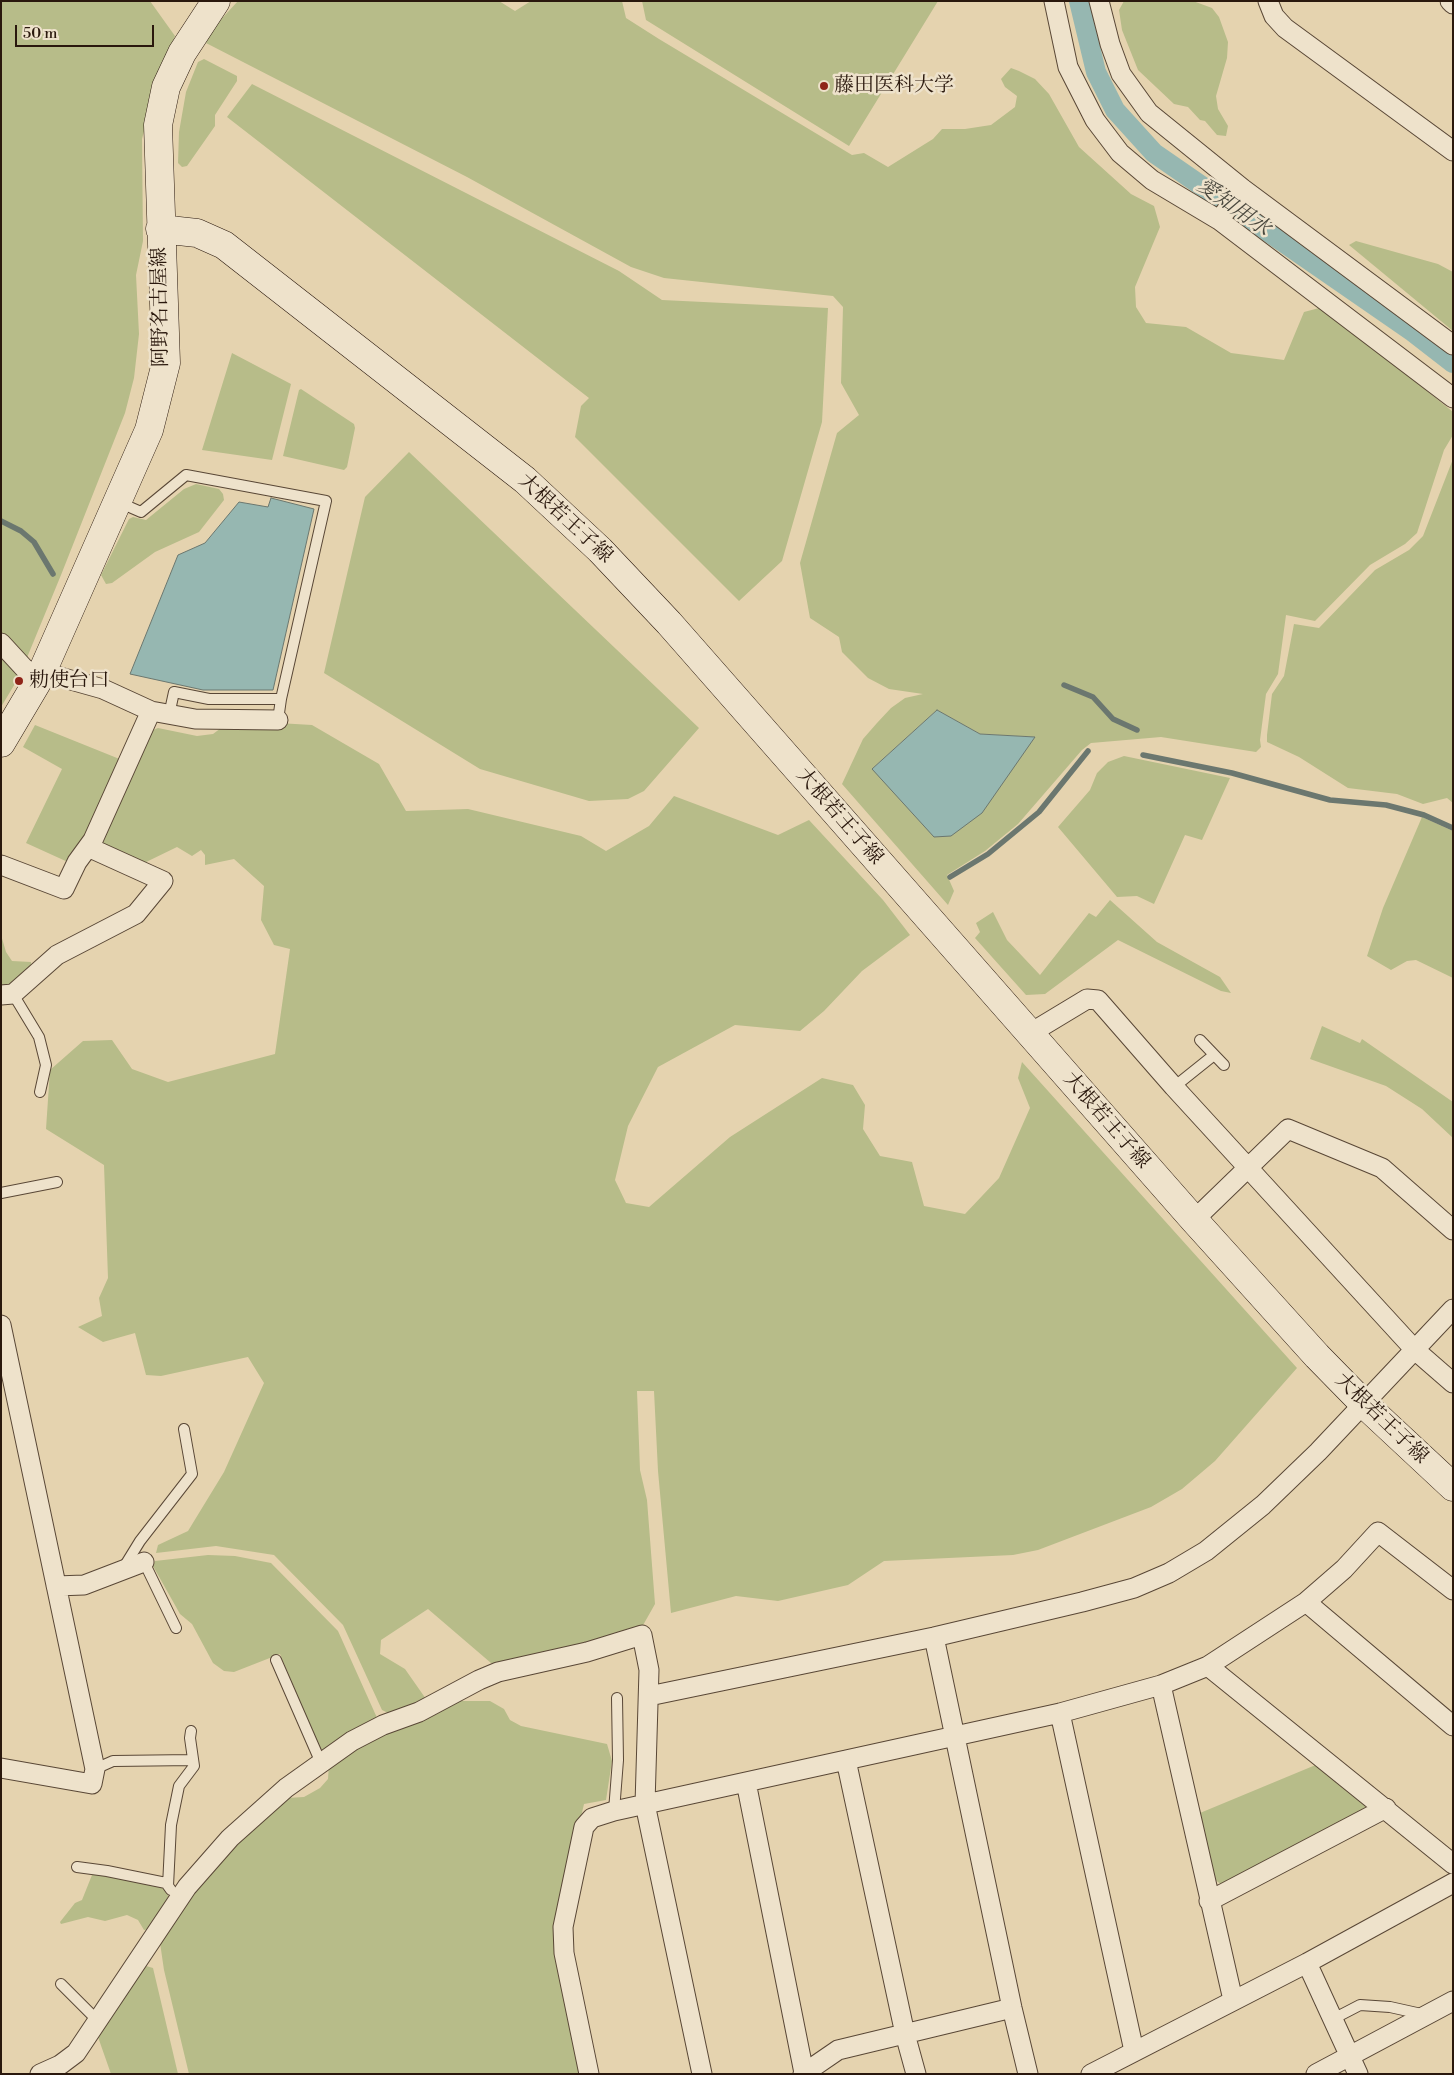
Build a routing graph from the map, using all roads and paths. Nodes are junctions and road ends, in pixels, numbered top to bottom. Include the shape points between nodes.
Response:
1 (216, 1) edge
2 (1054, 1) edge
3 (1099, 1) edge
4 (1268, 1) edge
5 (1450, 1) edge
6 (1453, 4) edge
7 (1453, 151) edge
8 (1241, 191) junction
9 (1220, 219) junction
10 (160, 229) junction
11 (1453, 345) edge
12 (1453, 398) edge
13 (118, 502) junction
14 (1, 644) edge
15 (41, 675) junction
16 (282, 699) junction
17 (160, 713) junction
18 (278, 720) joint
19 (1, 743) edge
20 (88, 847) junction
21 (1, 865) edge
22 (7, 994) edge
23 (1029, 1034) junction
24 (1200, 1040) dead end
25 (1214, 1055) junction
26 (1224, 1065) dead end
27 (1174, 1087) junction
28 (40, 1092) dead end
29 (1249, 1167) junction
30 (57, 1182) dead end
31 (1, 1193) edge
32 (1194, 1220) junction
33 (1453, 1230) edge
34 (1453, 1309) edge
35 (1, 1325) edge
36 (1415, 1350) junction
37 (7, 1379) edge
38 (1453, 1383) edge
39 (1364, 1404) junction
40 (184, 1429) dead end
41 (1453, 1487) edge
42 (144, 1562) joint
43 (120, 1572) junction
44 (56, 1586) junction
45 (1453, 1590) edge
46 (1306, 1602) junction
47 (176, 1628) dead end
48 (934, 1637) junction
49 (276, 1660) dead end
50 (1208, 1666) junction
51 (1161, 1685) junction
52 (649, 1696) junction
53 (617, 1698) dead end
54 (1060, 1713) junction
55 (1453, 1726) edge
56 (191, 1731) dead end
57 (955, 1734) junction
58 (193, 1760) junction
59 (846, 1760) junction
60 (321, 1764) junction
61 (1, 1768) edge
62 (95, 1769) junction
63 (746, 1782) junction
64 (645, 1804) junction
65 (1386, 1808) junction
66 (614, 1811) junction
67 (1453, 1864) edge
68 (77, 1867) dead end
69 (1453, 1883) edge
70 (174, 1894) junction
71 (1209, 1901) junction
72 (1307, 1964) junction
73 (61, 1984) dead end
74 (1233, 2000) junction
75 (1453, 2001) edge
76 (1012, 2008) junction
77 (1427, 2015) junction
78 (1333, 2019) junction
79 (98, 2021) junction
80 (905, 2034) junction
81 (1134, 2051) junction
82 (1350, 2056) junction
83 (40, 2074) edge
84 (589, 2074) edge
85 (702, 2074) edge
86 (803, 2074) edge
87 (916, 2074) edge
88 (1028, 2074) edge
89 (1091, 2074) edge
90 (1316, 2074) edge
91 (1358, 2074) edge

1 - 10 street, 阿野名古屋線 via 182,53 166,87 158,124
2 - 9 street via 1068,67 1095,120 1120,153 1152,180
3 - 8 street via 1121,74 1149,113
4 - 7 street via 1274,16 1285,28
5 - 6 street
8 - 9 street
8 - 11 street
9 - 12 street
10 - 13 street, 阿野名古屋線 via 166,363 149,430
10 - 23 street, 大根若王子線 via 197,233 224,246 525,480 600,550 669,622
13 - 15 street, 阿野名古屋線
13 - 16 lane via 141,512 186,475 326,501
14 - 15 street via 24,668
15 - 17 street via 53,675 103,689
15 - 19 street, 阿野名古屋線
16 - 17 lane via 209,698 174,692
16 - 18 lane
17 - 18 street via 195,719
17 - 20 street
20 - 21 street via 76,862 64,889
20 - 22 street via 163,881 136,914 56,955
22 - 28 lane via 38,1037 46,1065
23 - 27 street via 1087,999 1098,1000
23 - 32 street, 大根若王子線
24 - 25 lane
25 - 26 lane
25 - 27 lane
27 - 29 street
29 - 32 street
29 - 33 street via 1288,1129 1382,1168
29 - 36 street
30 - 31 lane
32 - 39 street, 大根若王子線
34 - 36 street
35 - 37 street
36 - 38 street
36 - 39 street
37 - 44 street
39 - 41 street, 大根若王子線
39 - 48 street via 1263,1505 1206,1551 1169,1572 1134,1588
40 - 43 lane via 192,1474
42 - 43 street
42 - 47 lane
43 - 44 street via 84,1585
44 - 62 street
45 - 46 street via 1378,1532 1344,1569
46 - 50 street
46 - 55 street
48 - 52 street
48 - 57 street
49 - 60 lane
50 - 51 street
50 - 65 street
51 - 54 street
51 - 71 street
52 - 60 street via 649,1670 642,1635 488,1676 419,1712 352,1741
52 - 64 street
53 - 66 lane via 618,1760
54 - 57 street
54 - 81 street
56 - 58 lane
57 - 59 street
57 - 76 street
58 - 62 lane via 113,1761
58 - 70 lane via 194,1766 179,1786 173,1815
59 - 63 street
59 - 80 street
60 - 70 street via 286,1788 230,1838 187,1887
61 - 62 street via 92,1784
63 - 64 street
63 - 86 street
64 - 66 street
64 - 85 street
65 - 67 street
65 - 71 street
66 - 84 street via 592,1818 584,1826 563,1927 564,1954
68 - 70 lane via 166,1883
69 - 72 street
70 - 79 street via 149,1942
71 - 74 street
72 - 74 street
72 - 78 street
73 - 79 lane
74 - 81 street
75 - 77 street
76 - 80 street
76 - 88 street
77 - 78 lane via 1360,2005
77 - 82 street
78 - 82 street
79 - 83 street via 76,2053
80 - 86 street via 838,2050
80 - 87 street
81 - 89 street
82 - 90 street
82 - 91 street

